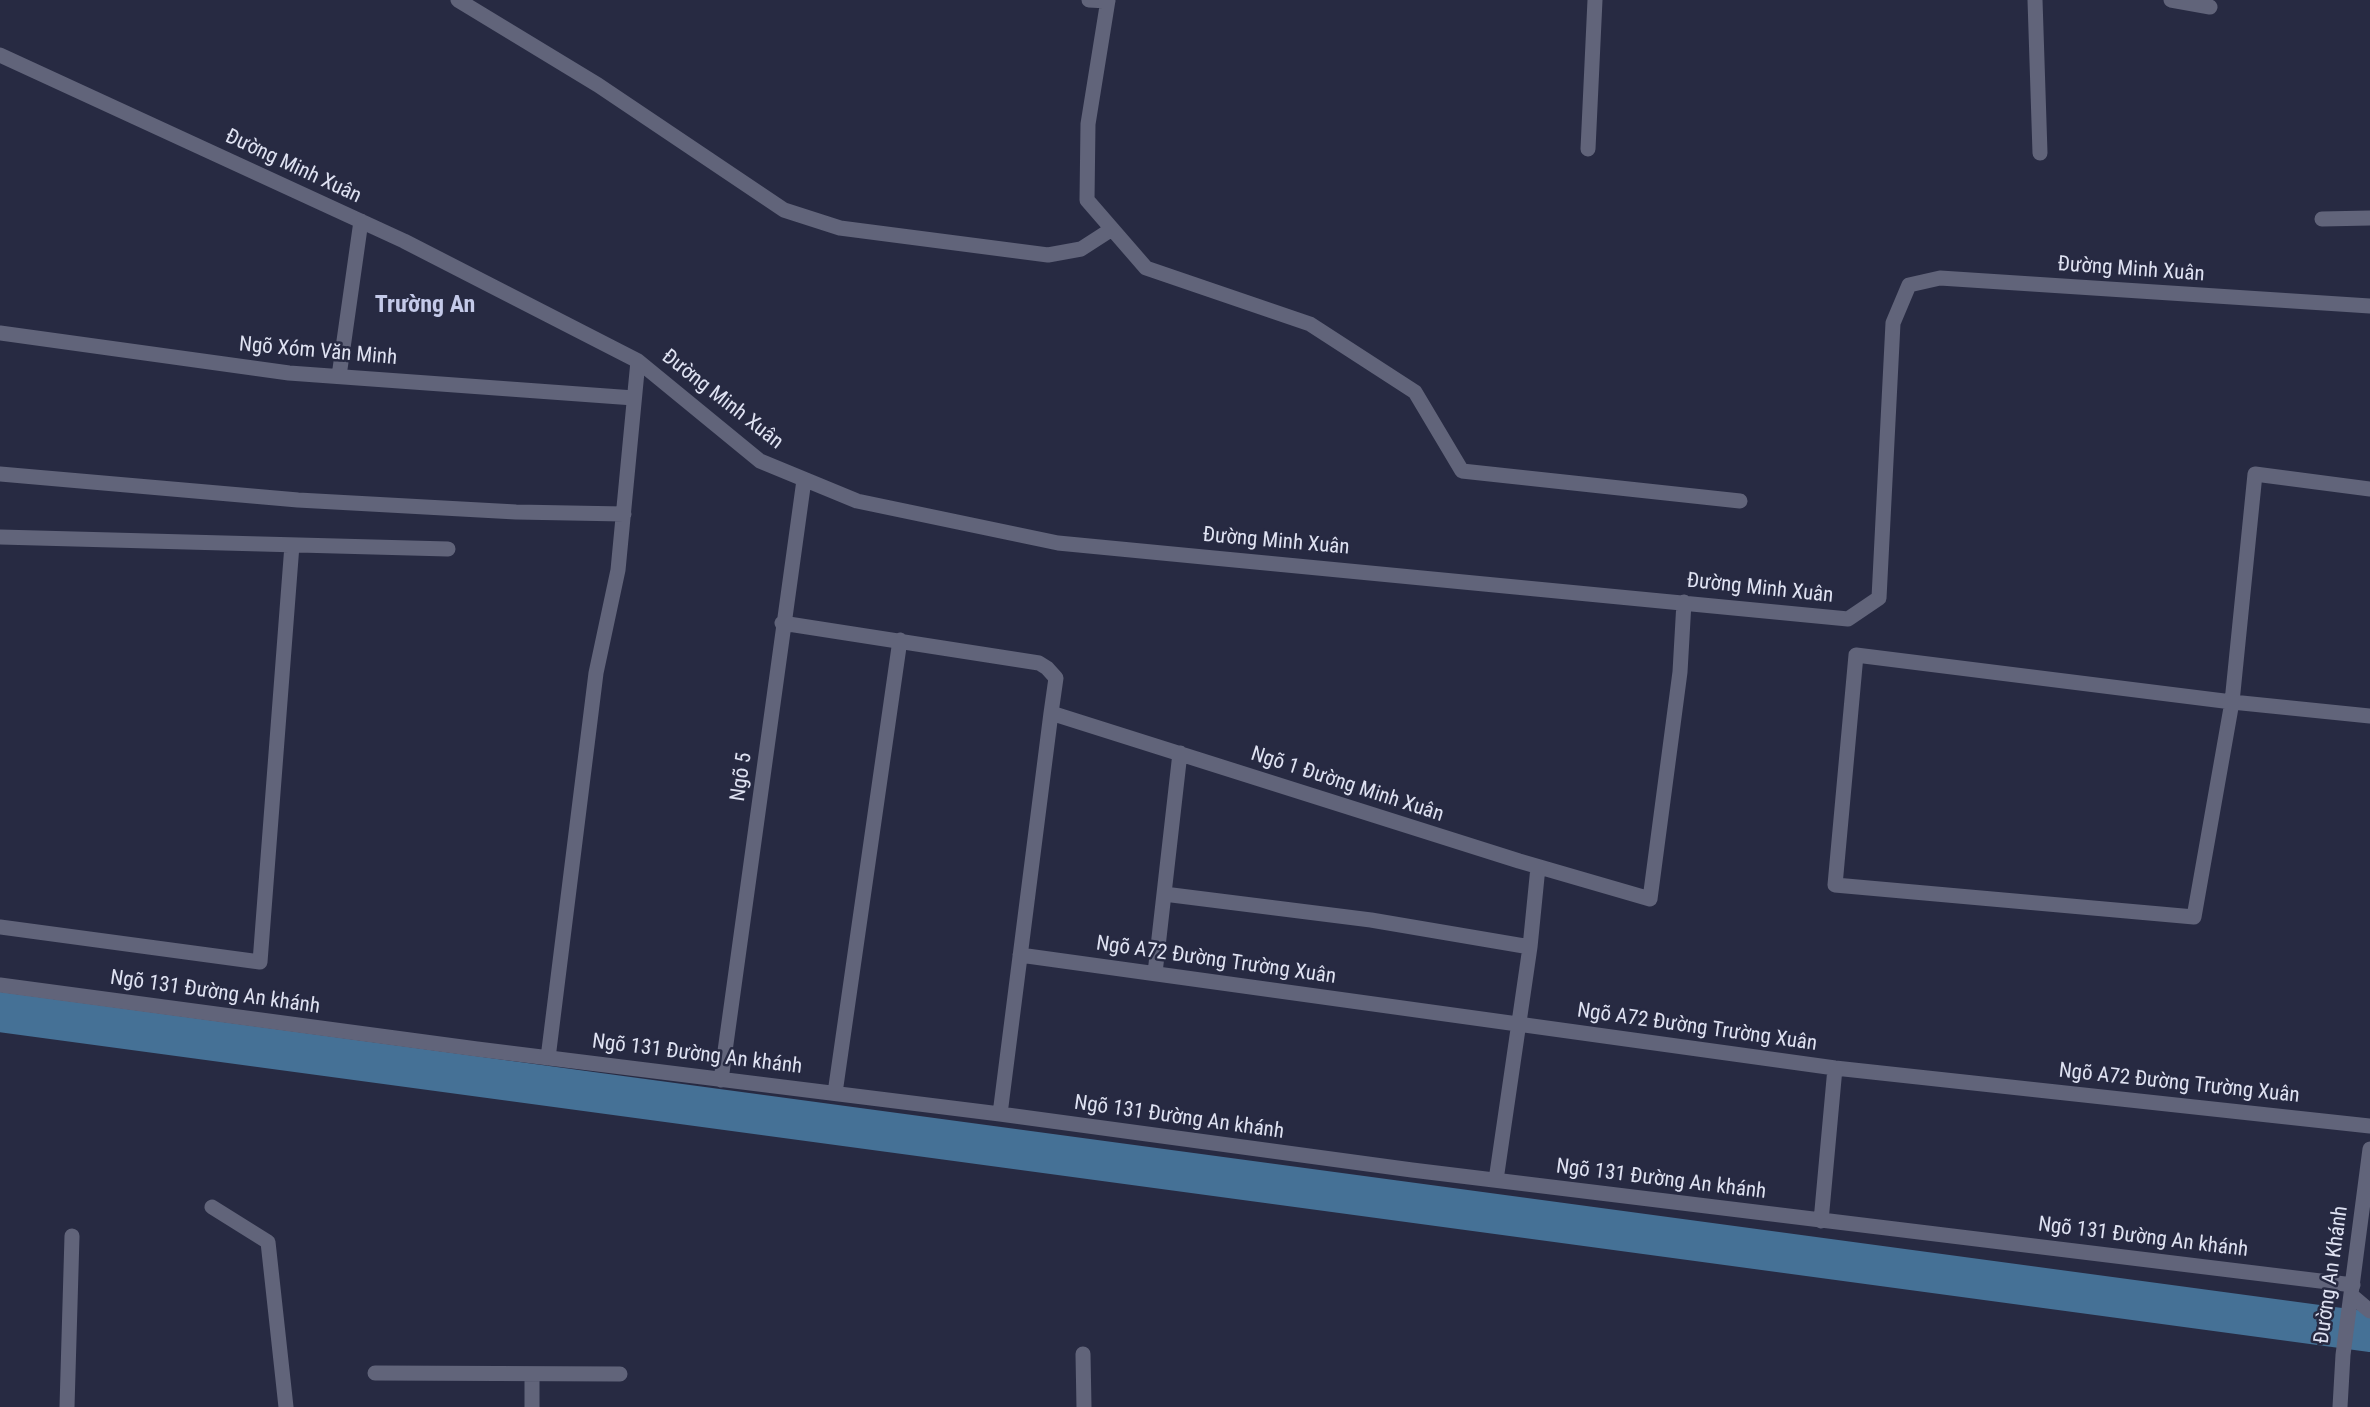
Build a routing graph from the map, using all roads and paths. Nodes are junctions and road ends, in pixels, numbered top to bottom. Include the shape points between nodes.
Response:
1 (458, 0) edge
2 (1089, 0) edge
3 (1595, 0) edge
4 (2035, 0) edge
5 (2172, 0) edge
6 (1108, 1) edge
7 (2210, 7) dead end
8 (0, 55) edge
9 (1588, 149) dead end
10 (2040, 153) dead end
11 (2370, 218) edge
12 (2322, 219) dead end
13 (361, 221) junction
14 (1112, 229) junction
15 (2370, 306) edge
16 (0, 333) edge
17 (638, 361) junction
18 (339, 376) junction
19 (634, 398) junction
20 (0, 474) edge
21 (804, 480) junction
22 (2370, 489) edge
23 (1740, 501) dead end
24 (624, 514) junction
25 (0, 537) edge
26 (292, 545) junction
27 (448, 549) dead end
28 (1684, 602) junction
29 (782, 623) junction
30 (900, 640) junction
31 (2232, 702) junction
32 (1051, 713) junction
33 (2370, 716) edge
34 (1180, 753) junction
35 (1538, 867) junction
36 (1164, 894) junction
37 (0, 927) edge
38 (1530, 947) junction
39 (1020, 955) junction
40 (1155, 974) junction
41 (0, 985) edge
42 (1517, 1025) junction
43 (548, 1058) junction
44 (1834, 1068) junction
45 (721, 1080) junction
46 (835, 1093) junction
47 (1000, 1114) junction
48 (2370, 1126) edge
49 (2370, 1149) edge
50 (1496, 1180) junction
51 (212, 1207) dead end
52 (1821, 1221) junction
53 (72, 1236) dead end
54 (2352, 1295) junction
55 (2370, 1311) edge
56 (1083, 1354) dead end
57 (375, 1372) dead end
58 (532, 1374) junction
59 (620, 1374) dead end
60 (67, 1407) edge
61 (286, 1407) edge
62 (532, 1407) edge
63 (1084, 1407) edge
64 (2340, 1407) edge

1 - 14 street via 784,210 840,228 1048,255 1082,249
2 - 6 street
3 - 9 street
4 - 10 street
5 - 7 street
6 - 14 street via 1088,124 1087,200
8 - 13 street, Đường Minh Xuân
11 - 12 street
13 - 17 street, Đường Minh Xuân
13 - 18 street
14 - 23 street via 1146,268 1310,324 1415,392 1462,471
15 - 28 street, Đường Minh Xuân via 1940,278 1910,285 1893,323 1879,598 1848,619
16 - 18 street, Ngõ Xóm Văn Minh via 289,373
17 - 19 street
17 - 21 street, Đường Minh Xuân via 760,461
18 - 19 street, Ngõ Xóm Văn Minh
19 - 24 street
20 - 24 street via 370,504
21 - 28 street, Đường Minh Xuân via 857,501 1058,543
21 - 29 street, Ngõ 5
22 - 31 street via 2255,474
24 - 43 street via 618,570 594,684
25 - 26 street
26 - 27 street
26 - 37 street via 260,962
28 - 35 street, Ngõ 1 Đường Minh Xuân via 1680,672 1650,899
29 - 30 street
29 - 45 street, Ngõ 5
30 - 32 street via 1039,663 1056,678
30 - 46 street
31 - 31 street via 2194,917 1836,885 1856,656
31 - 33 street
32 - 34 street, Ngõ 1 Đường Minh Xuân
32 - 39 street
34 - 35 street, Ngõ 1 Đường Minh Xuân
34 - 36 street
35 - 38 street
36 - 38 street via 1371,920
36 - 40 street
38 - 42 street
39 - 40 street, Ngõ A72 Đường Trường Xuân
39 - 47 street
40 - 42 street, Ngõ A72 Đường Trường Xuân
41 - 43 street, Ngõ 131 Đường An khánh
42 - 44 street, Ngõ A72 Đường Trường Xuân
42 - 50 street
43 - 45 street, Ngõ 131 Đường An khánh
44 - 48 street, Ngõ A72 Đường Trường Xuân
44 - 52 street
45 - 46 street, Ngõ 131 Đường An khánh
46 - 47 street, Ngõ 131 Đường An khánh
47 - 50 street, Ngõ 131 Đường An khánh
49 - 54 street, Đường An Khánh
50 - 52 street, Ngõ 131 Đường An khánh
51 - 61 street via 268,1242
52 - 54 street, Ngõ 131 Đường An khánh
53 - 60 street
54 - 55 street
54 - 64 street, Đường An Khánh
56 - 63 street
57 - 58 street
58 - 59 street
58 - 62 street

